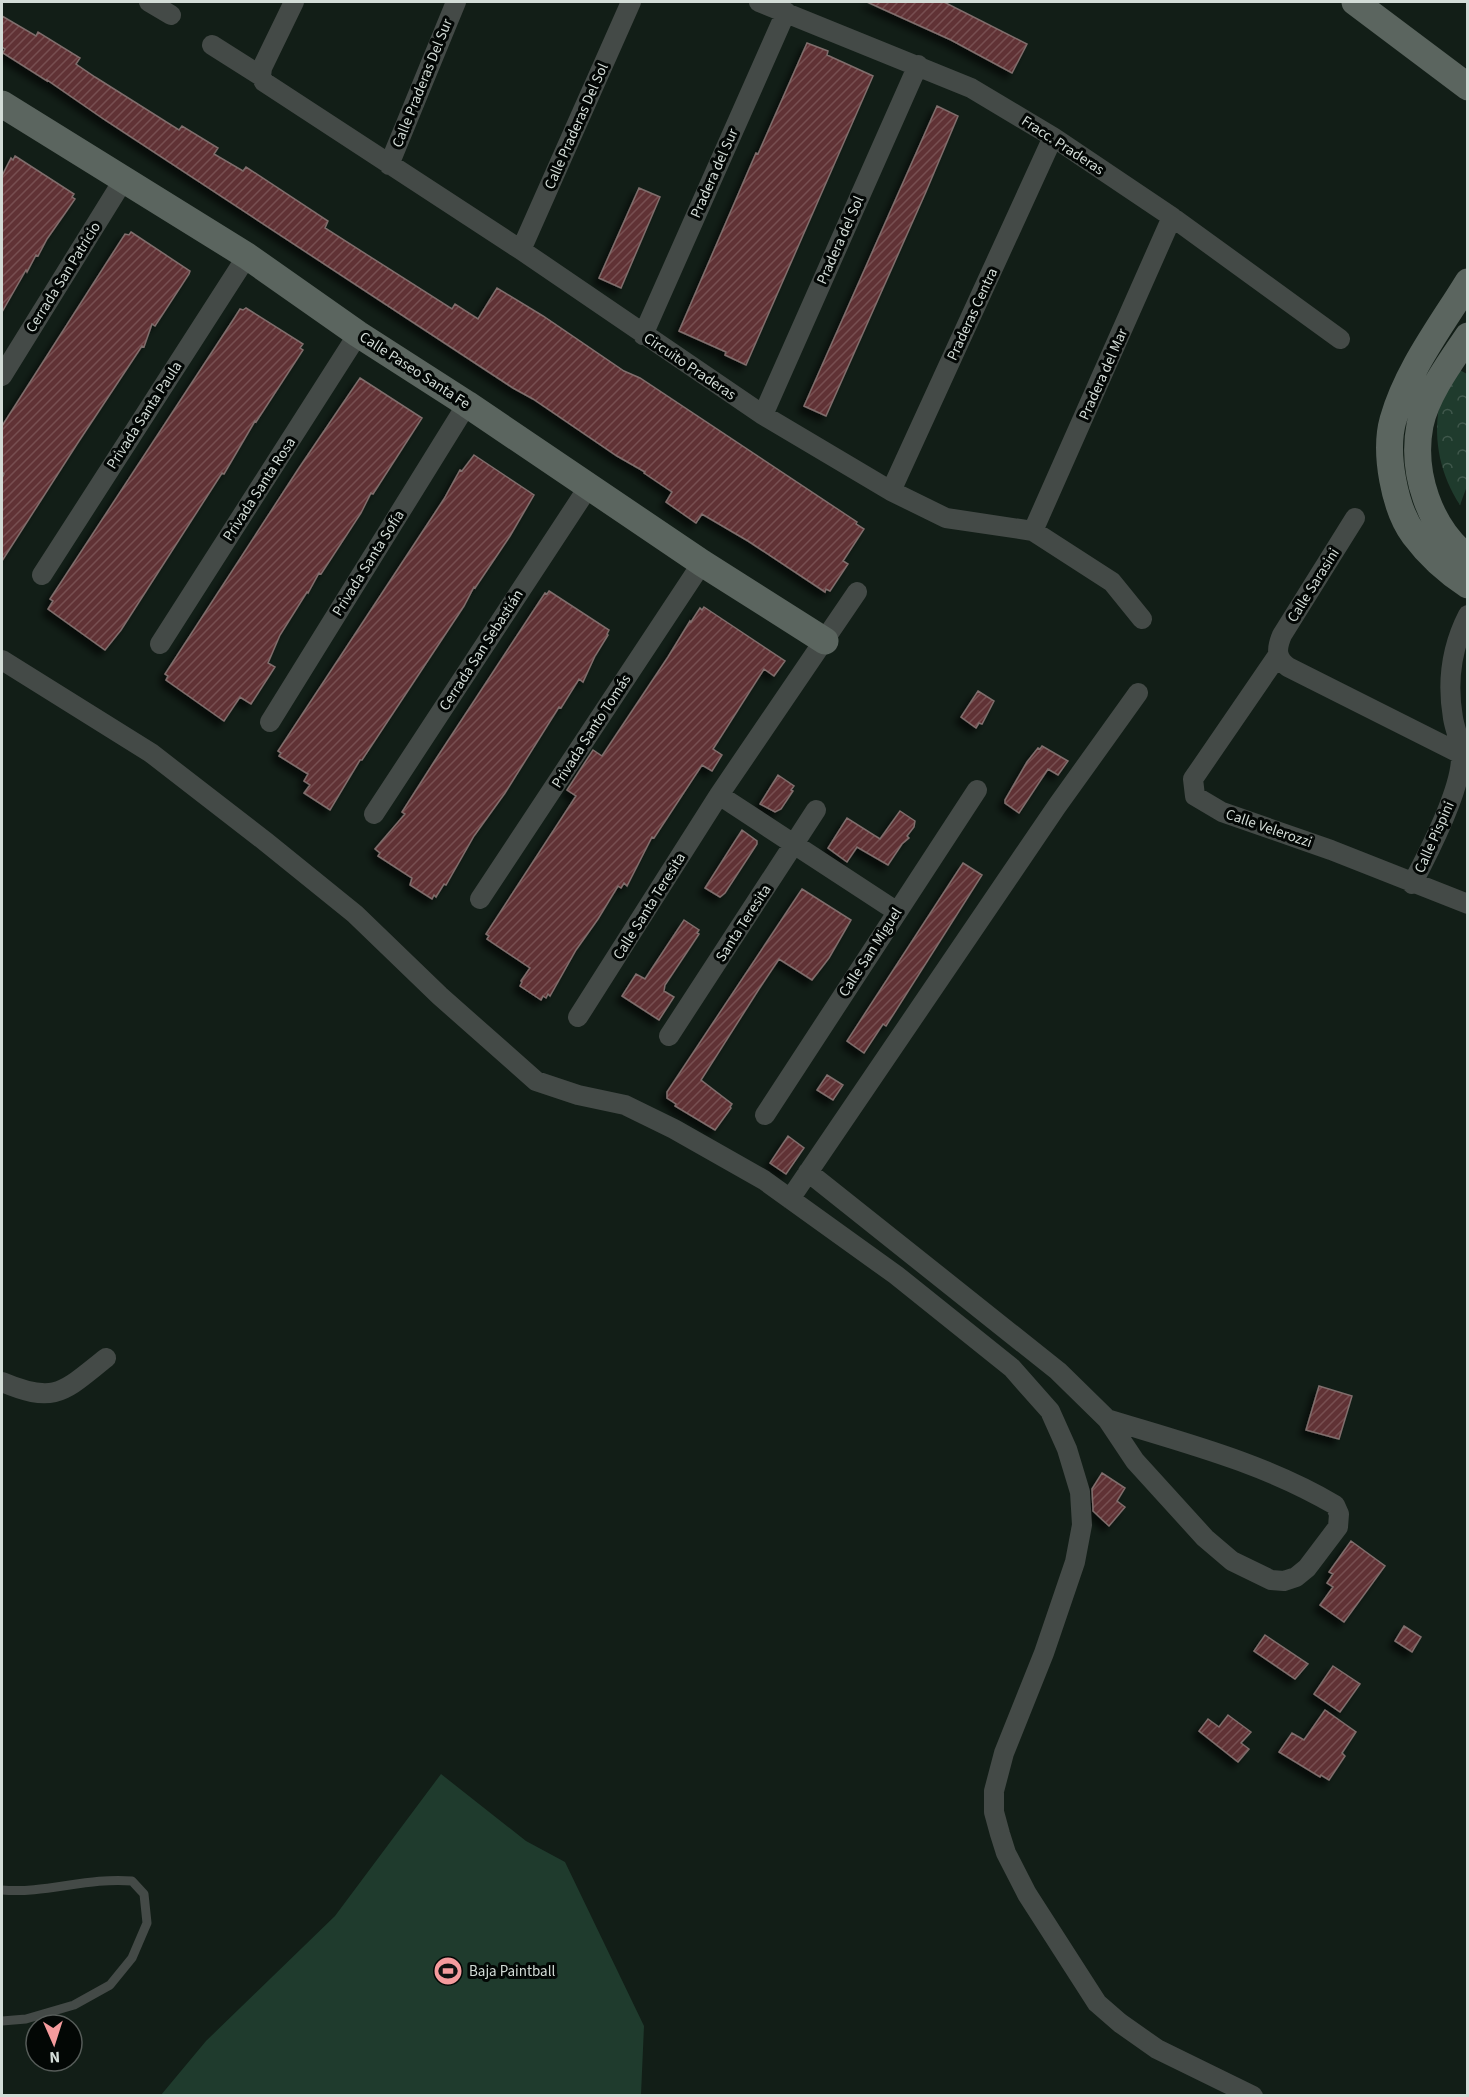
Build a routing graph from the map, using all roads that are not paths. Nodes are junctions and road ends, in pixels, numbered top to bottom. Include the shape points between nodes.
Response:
1 (149, 2) edge
2 (294, 2) edge
3 (456, 2) edge
4 (631, 2) edge
5 (759, 2) edge
6 (1355, 2) edge
7 (786, 12) junction
8 (171, 15) dead end
9 (212, 45) dead end
10 (918, 66) junction
11 (262, 72) junction
12 (1467, 87) edge
13 (4, 111) edge
14 (1053, 137) junction
15 (388, 165) junction
16 (124, 179) junction
17 (1172, 217) junction
18 (520, 250) junction
19 (247, 256) junction
20 (1467, 282) edge
21 (358, 334) junction
22 (643, 335) junction
23 (1467, 336) edge
24 (1340, 339) dead end
25 (2, 376) edge
26 (467, 404) junction
27 (763, 415) junction
28 (589, 486) junction
29 (891, 491) junction
30 (1355, 518) dead end
31 (1033, 531) junction
32 (1467, 558) edge
33 (702, 563) junction
34 (42, 575) dead end
35 (1467, 585) edge
36 (857, 592) dead end
37 (1467, 615) edge
38 (1142, 619) dead end
39 (825, 641) junction
40 (160, 644) dead end
41 (1278, 655) junction
42 (2, 660) edge
43 (1138, 693) dead end
44 (270, 722) dead end
45 (1461, 754) junction
46 (977, 790) dead end
47 (719, 795) junction
48 (816, 810) dead end
49 (374, 814) dead end
50 (794, 845) junction
51 (1413, 884) junction
52 (480, 899) dead end
53 (1467, 904) edge
54 (896, 911) junction
55 (578, 1017) dead end
56 (669, 1036) dead end
57 (765, 1115) dead end
58 (808, 1172) junction
59 (790, 1198) junction
60 (106, 1358) dead end
61 (2, 1382) edge
62 (1107, 1419) junction
63 (2, 1890) edge
64 (2, 2021) edge
65 (1253, 2096) edge

1 - 8 street
2 - 11 street
3 - 15 street, Calle Praderas Del Sur
4 - 18 street, Calle Praderas Del Sol
5 - 7 street, Fracc. Praderas
6 - 12 street
7 - 10 street, Fracc. Praderas
7 - 22 street, Pradera del Sur
9 - 11 street, Circuito Praderas
10 - 14 street, Fracc. Praderas via 971,88
10 - 27 street, Pradera del Sol
11 - 15 street, Circuito Praderas via 264,82
13 - 16 street, Calle Paseo Santa Fe
14 - 17 street, Fracc. Praderas
14 - 29 street, Praderas Centra
15 - 18 street, Circuito Praderas
16 - 19 street, Calle Paseo Santa Fe
16 - 25 street, Cerrada San Patricio
17 - 24 street, Fracc. Praderas
17 - 31 street, Pradera del Mar
18 - 22 street, Circuito Praderas
19 - 21 street, Calle Paseo Santa Fe
19 - 34 street, Privada Santa Paula
20 - 35 street via 1412,372 1393,421 1389,459 1397,500 1412,533 1446,571
21 - 26 street, Calle Paseo Santa Fe
21 - 40 street, Privada Santa Rosa
22 - 27 street, Circuito Praderas
23 - 32 street via 1437,385 1420,423 1417,457 1423,490 1436,521
26 - 28 street, Calle Paseo Santa Fe
26 - 44 street, Privada Santa Sofía
27 - 29 street, Circuito Praderas
28 - 33 street, Calle Paseo Santa Fe
28 - 49 street, Cerrada San Sebastián
29 - 31 street, Circuito Praderas via 946,518
30 - 41 street, Calle Sarasini via 1282,635
31 - 38 street, Circuito Praderas via 1112,582
33 - 39 street, Calle Paseo Santa Fe
33 - 52 street, Privada Santo Tomás
36 - 39 street, Calle Santa Teresita
37 - 45 street, Calle Pispini via 1452,655 1449,695
39 - 47 street, Calle Santa Teresita
41 - 45 street via 1288,667
41 - 51 street, Calle Velerozzi via 1193,778 1195,796 1222,813 1331,850
42 - 59 street via 151,753 266,842 355,914 536,1081 625,1105 765,1180
43 - 58 street
45 - 51 street, Calle Pispini via 1459,777
46 - 54 street, Calle San Miguel
47 - 50 street
47 - 55 street, Calle Santa Teresita
48 - 50 street, Santa Teresita
50 - 54 street
50 - 56 street, Santa Teresita
51 - 53 street, Calle Velerozzi
54 - 57 street, Calle San Miguel
58 - 59 street
58 - 62 street via 1058,1371
59 - 65 street via 896,1275 1012,1368 1050,1411 1080,1492 1082,1525 1076,1563 996,1781 994,1812 1000,1834 1027,1894 1097,2003 1157,2049
60 - 61 street via 56,1393 47,1395
62 - 62 street via 1135,1461 1205,1538 1232,1561 1259,1575 1284,1581 1296,1577 1338,1527 1340,1514 1335,1505 1277,1474
63 - 64 lane via 20,1892 111,1879 132,1881 144,1894 147,1923 132,1958 110,1985 74,2005 26,2019

